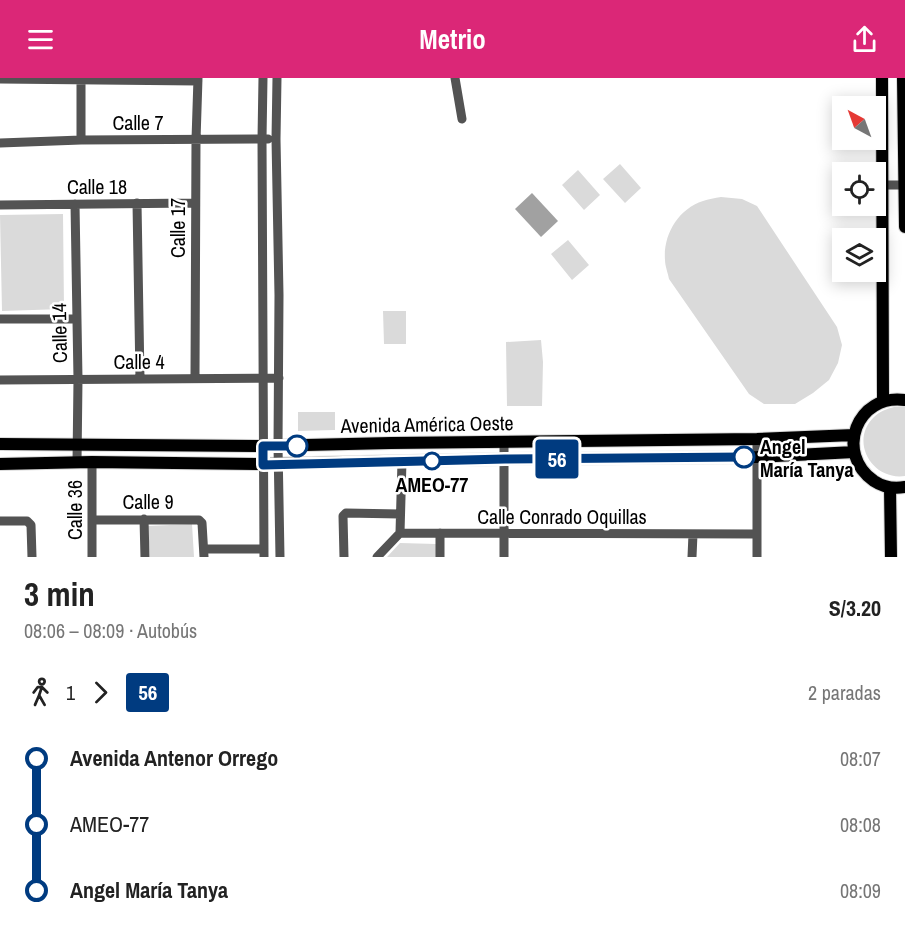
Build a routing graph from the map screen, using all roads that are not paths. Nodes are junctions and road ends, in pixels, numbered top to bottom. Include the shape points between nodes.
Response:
1 (29, 78) edge
2 (262, 78) edge
3 (277, 78) edge
4 (455, 78) edge
5 (882, 78) edge
6 (903, 78) edge
7 (0, 79) edge
8 (81, 79) edge
9 (198, 79) edge
10 (462, 119) dead end
11 (81, 140) junction
12 (196, 140) junction
13 (262, 140) junction
14 (276, 140) junction
15 (0, 143) edge
16 (882, 162) edge
17 (886, 185) edge
18 (905, 185) edge
19 (137, 203) junction
20 (195, 203) junction
21 (75, 204) junction
22 (0, 205) edge
23 (882, 216) edge
24 (905, 227) edge
25 (0, 319) edge
26 (76, 319) junction
27 (195, 378) junction
28 (264, 378) junction
29 (279, 378) junction
30 (78, 379) junction
31 (140, 379) junction
32 (0, 380) edge
33 (905, 400) edge
34 (883, 401) junction
35 (854, 435) junction
36 (757, 439) junction
37 (504, 442) junction
38 (0, 444) edge
39 (77, 444) junction
40 (263, 446) junction
41 (278, 446) junction
42 (854, 452) junction
43 (757, 457) junction
44 (505, 459) junction
45 (402, 461) junction
46 (77, 462) junction
47 (92, 462) junction
48 (0, 464) edge
49 (278, 464) junction
50 (263, 465) junction
51 (905, 487) edge
52 (890, 488) junction
53 (263, 505) junction
54 (279, 505) junction
55 (400, 513) junction
56 (144, 519) junction
57 (92, 520) junction
58 (0, 521) edge
59 (400, 533) junction
60 (440, 533) junction
61 (504, 533) junction
62 (693, 534) junction
63 (757, 534) junction
64 (204, 553) edge
65 (264, 553) edge
66 (32, 557) edge
67 (92, 557) edge
68 (145, 557) edge
69 (280, 557) edge
70 (344, 557) edge
71 (377, 557) edge
72 (440, 557) edge
73 (504, 557) edge
74 (692, 557) edge
75 (757, 557) edge
76 (891, 557) edge

1 - 7 street
1 - 8 street
2 - 13 street
3 - 14 street
4 - 10 street
5 - 16 main road
6 - 18 main road
8 - 9 street
8 - 11 street
9 - 12 street, Calle 17
11 - 12 street, Calle 7
11 - 15 street, Calle 7
12 - 13 street, Calle 7
12 - 20 street, Calle 17
13 - 14 street, Calle 7
13 - 28 street
14 - 29 street
17 - 18 street
18 - 24 main road
19 - 20 street, Calle 18
19 - 21 street, Calle 18
19 - 31 street
20 - 27 street, Calle 17
21 - 22 street, Calle 18
21 - 26 street, Calle 14
23 - 34 main road
25 - 26 street
26 - 30 street, Calle 14
27 - 28 street, Calle 4
27 - 31 street, Calle 4
28 - 29 street, Calle 4
28 - 40 street
29 - 41 street
30 - 31 street, Calle 4
30 - 32 street, Calle 4
30 - 39 street, Calle 14
33 - 34 main road
34 - 35 main road via 859,420
35 - 36 main road, Avenida América Oeste
35 - 42 main road
36 - 37 main road, Avenida América Oeste
36 - 43 street
37 - 41 main road, Avenida América Oeste
37 - 44 street
38 - 39 main road, Avenida América Oeste
39 - 40 main road, Avenida América Oeste
39 - 46 street, Calle 14
40 - 41 main road, Avenida América Oeste
40 - 50 street
41 - 49 street
42 - 43 main road, Avenida América Oeste
42 - 52 main road via 866,476
43 - 44 main road, Avenida América Oeste
43 - 63 street
44 - 45 main road, Avenida América Oeste
44 - 61 street
45 - 49 main road, Avenida América Oeste
45 - 55 street
46 - 47 main road, Avenida América Oeste
46 - 48 main road, Avenida América Oeste
47 - 50 main road, Avenida América Oeste
47 - 57 street, Calle 36
49 - 50 main road, Avenida América Oeste
49 - 54 street
50 - 53 street
51 - 52 main road
52 - 76 main road
53 - 54 street
53 - 65 street
54 - 69 street
55 - 59 street
55 - 70 street via 346,513
56 - 57 street, Calle 9
56 - 64 street, Calle 9 via 199,520
56 - 68 street
57 - 67 street, Calle 36
58 - 66 street via 31,525
59 - 60 street, Calle Conrado Oquillas
59 - 71 street
60 - 61 street, Calle Conrado Oquillas
60 - 72 street
61 - 62 street, Calle Conrado Oquillas
61 - 73 street
62 - 63 street, Calle Conrado Oquillas
62 - 74 street
63 - 75 street
64 - 65 street

